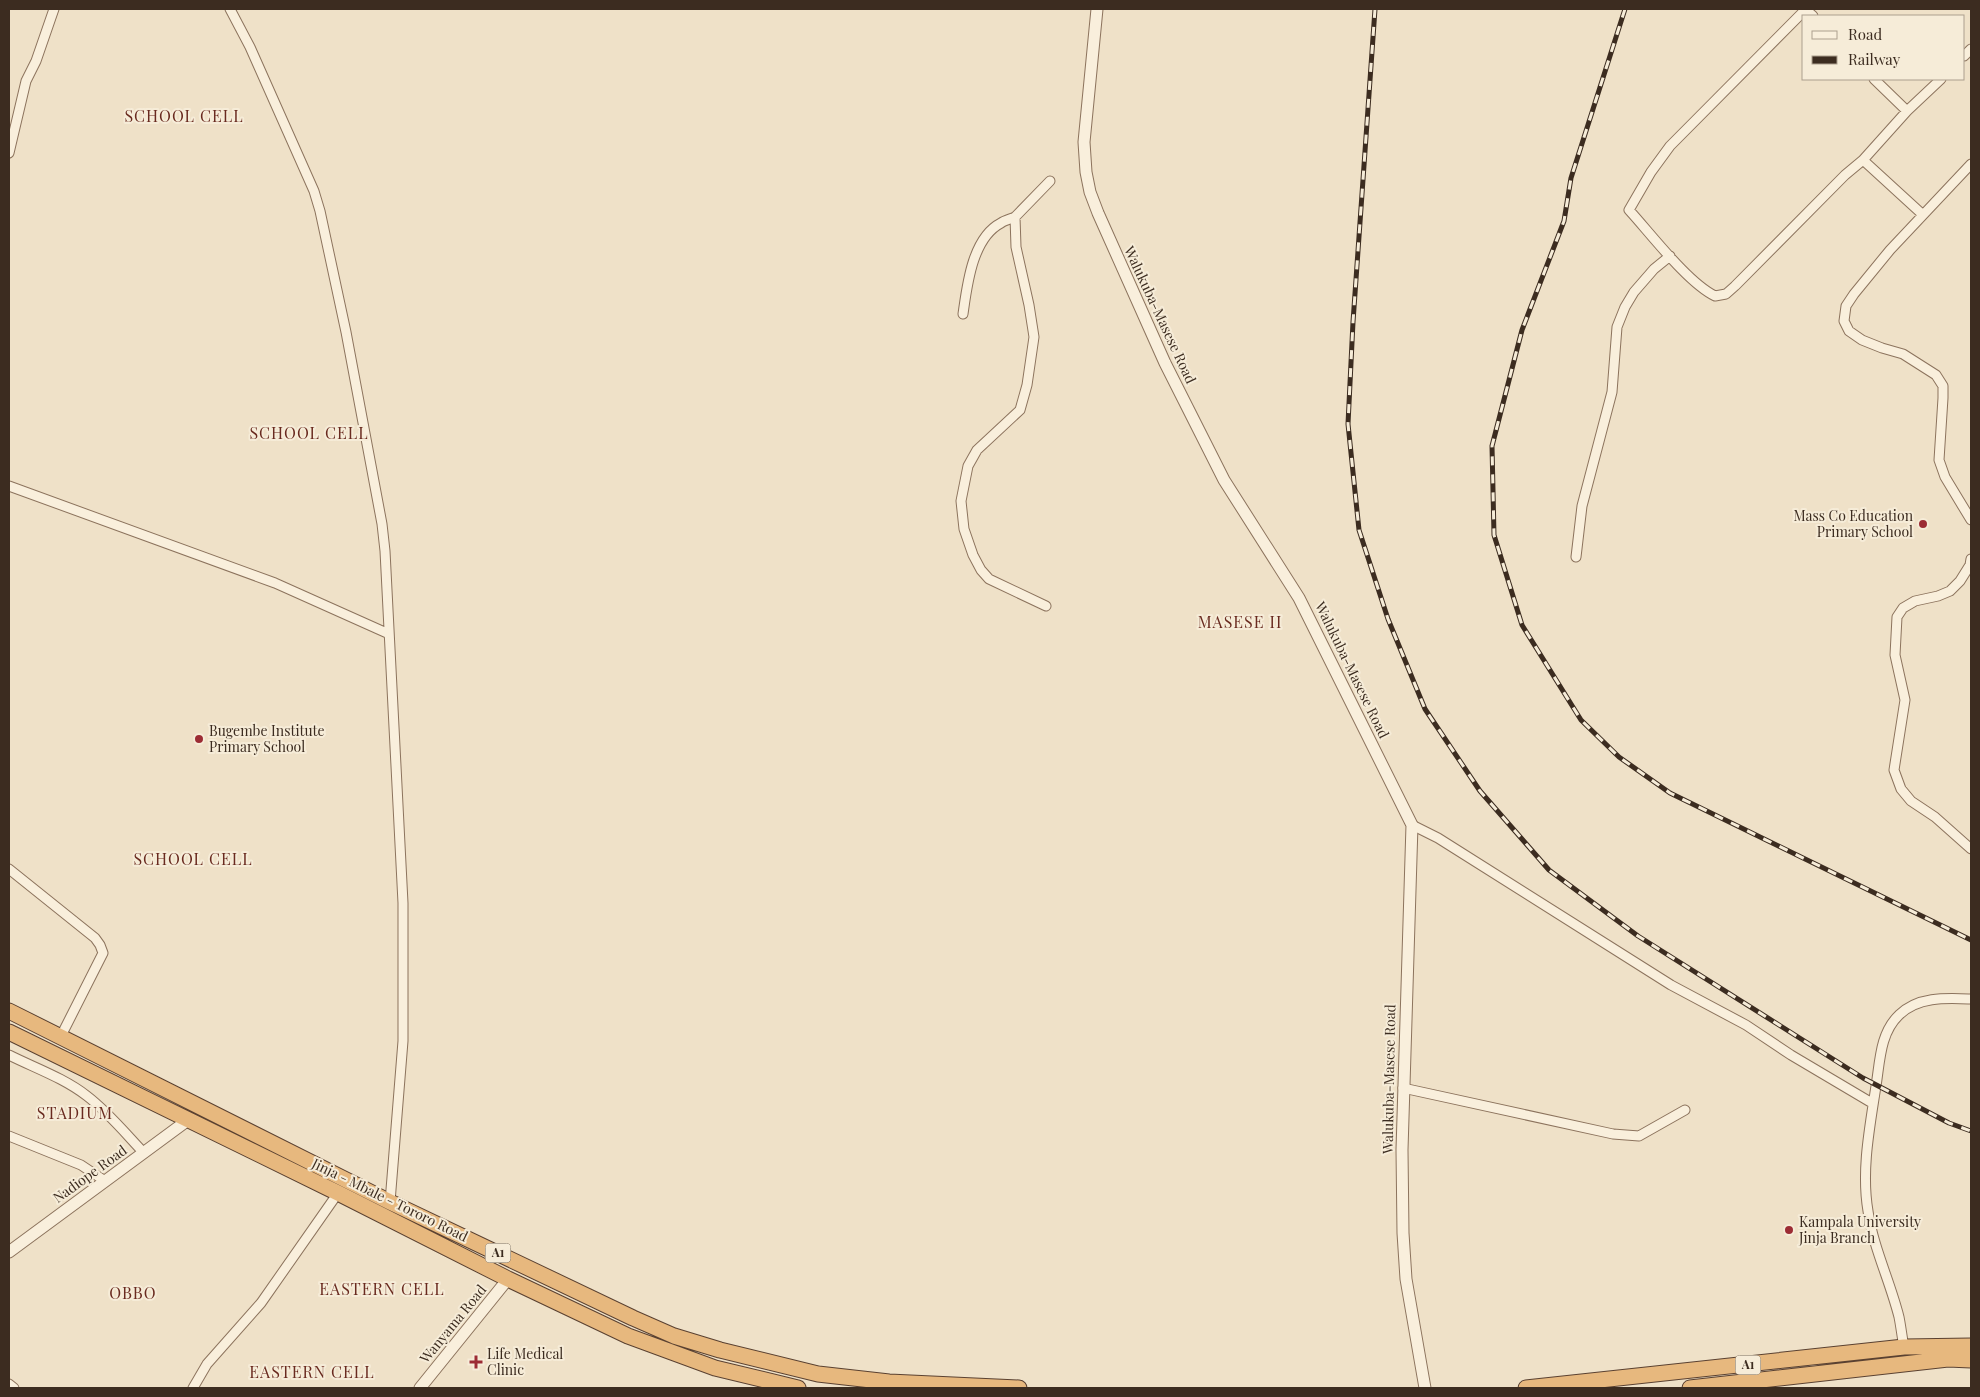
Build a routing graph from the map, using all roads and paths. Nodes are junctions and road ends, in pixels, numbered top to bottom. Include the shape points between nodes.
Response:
1 (54, 9) edge
2 (230, 9) edge
3 (1098, 9) edge
4 (1806, 9) edge
5 (1875, 80) edge
6 (1940, 80) edge
7 (1907, 112) junction
8 (9, 153) edge
9 (1863, 160) junction
10 (1971, 164) edge
11 (1050, 181) dead end
12 (1922, 214) junction
13 (1016, 217) junction
14 (1670, 256) junction
15 (963, 314) dead end
16 (9, 486) edge
17 (1971, 520) edge
18 (1576, 557) dead end
19 (1971, 559) edge
20 (1046, 606) dead end
21 (389, 634) junction
22 (1412, 825) junction
23 (1971, 849) edge
24 (9, 869) edge
25 (1971, 999) edge
26 (9, 1011) edge
27 (9, 1032) edge
28 (61, 1036) junction
29 (9, 1055) edge
30 (1403, 1088) junction
31 (1872, 1103) junction
32 (1684, 1110) dead end
33 (188, 1120) junction
34 (9, 1136) edge
35 (144, 1153) junction
36 (106, 1181) junction
37 (338, 1193) junction
38 (390, 1202) junction
39 (9, 1252) edge
40 (508, 1279) junction
41 (1971, 1346) edge
42 (1904, 1347) junction
43 (1971, 1360) edge
44 (9, 1384) edge
45 (14, 1388) edge
46 (193, 1388) edge
47 (420, 1388) edge
48 (798, 1388) edge
49 (1019, 1388) edge
50 (1424, 1388) edge
51 (1526, 1388) edge
52 (1699, 1388) edge

1 - 8 street via 26,81
2 - 21 street via 258,65 320,211 382,524
3 - 22 street, Walukuba-Masese Road via 1084,142 1086,172 1098,213 1164,363 1224,480 1299,598
4 - 14 street via 1670,146 1629,210
5 - 7 street
6 - 7 street
7 - 9 street
9 - 12 street
9 - 14 street via 1726,294 1715,296 1705,291
10 - 12 street
11 - 13 street
12 - 17 street via 1854,294 1846,306 1844,321 1849,331 1862,340 1903,354 1936,375 1943,386 1939,460 1945,477
13 - 15 street via 1000,223 980,245 970,269
13 - 20 street via 1016,247 1034,337 1027,384 1020,410 977,450 968,466 961,501 964,529 981,570 989,579
14 - 18 street via 1634,292 1617,326 1612,392 1582,506
16 - 21 street via 275,583
19 - 23 street via 1960,582 1950,591 1915,601 1903,608 1897,617 1895,655 1905,700 1894,770 1901,789 1911,801
21 - 38 street via 403,933 403,1041
22 - 30 street, Walukuba-Masese Road
22 - 31 street via 1438,838 1671,985 1746,1025
24 - 28 street via 95,938 103,953
25 - 31 street via 1932,999 1899,1014 1882,1048
26 - 28 highway, Jinja - Mbale - Tororo Road / A1
27 - 33 highway, Jinja - Mbale - Tororo Road / A1
28 - 38 highway, Jinja - Mbale - Tororo Road / A1
29 - 35 street via 87,1095
30 - 32 street via 1630,1136 1639,1136
30 - 50 street, Walukuba-Masese Road via 1406,1279
31 - 42 street via 1866,1174 1868,1211 1899,1316
33 - 35 street, Nadiope Road
33 - 37 highway, Jinja - Mbale - Tororo Road / A1
34 - 36 street via 81,1165
35 - 36 street, Nadiope Road
36 - 39 street, Nadiope Road
37 - 40 highway, Jinja - Mbale - Tororo Road / A1
37 - 46 street via 261,1303 207,1364
38 - 49 highway, Jinja - Mbale - Tororo Road / A1 via 633,1318 674,1336 720,1350 818,1374 889,1382
40 - 47 street, Wanyama Road
40 - 48 highway, Jinja - Mbale - Tororo Road / A1 via 628,1336 674,1354 715,1368
41 - 42 highway, A1
42 - 51 highway, A1
43 - 52 highway, A1
44 - 45 street

